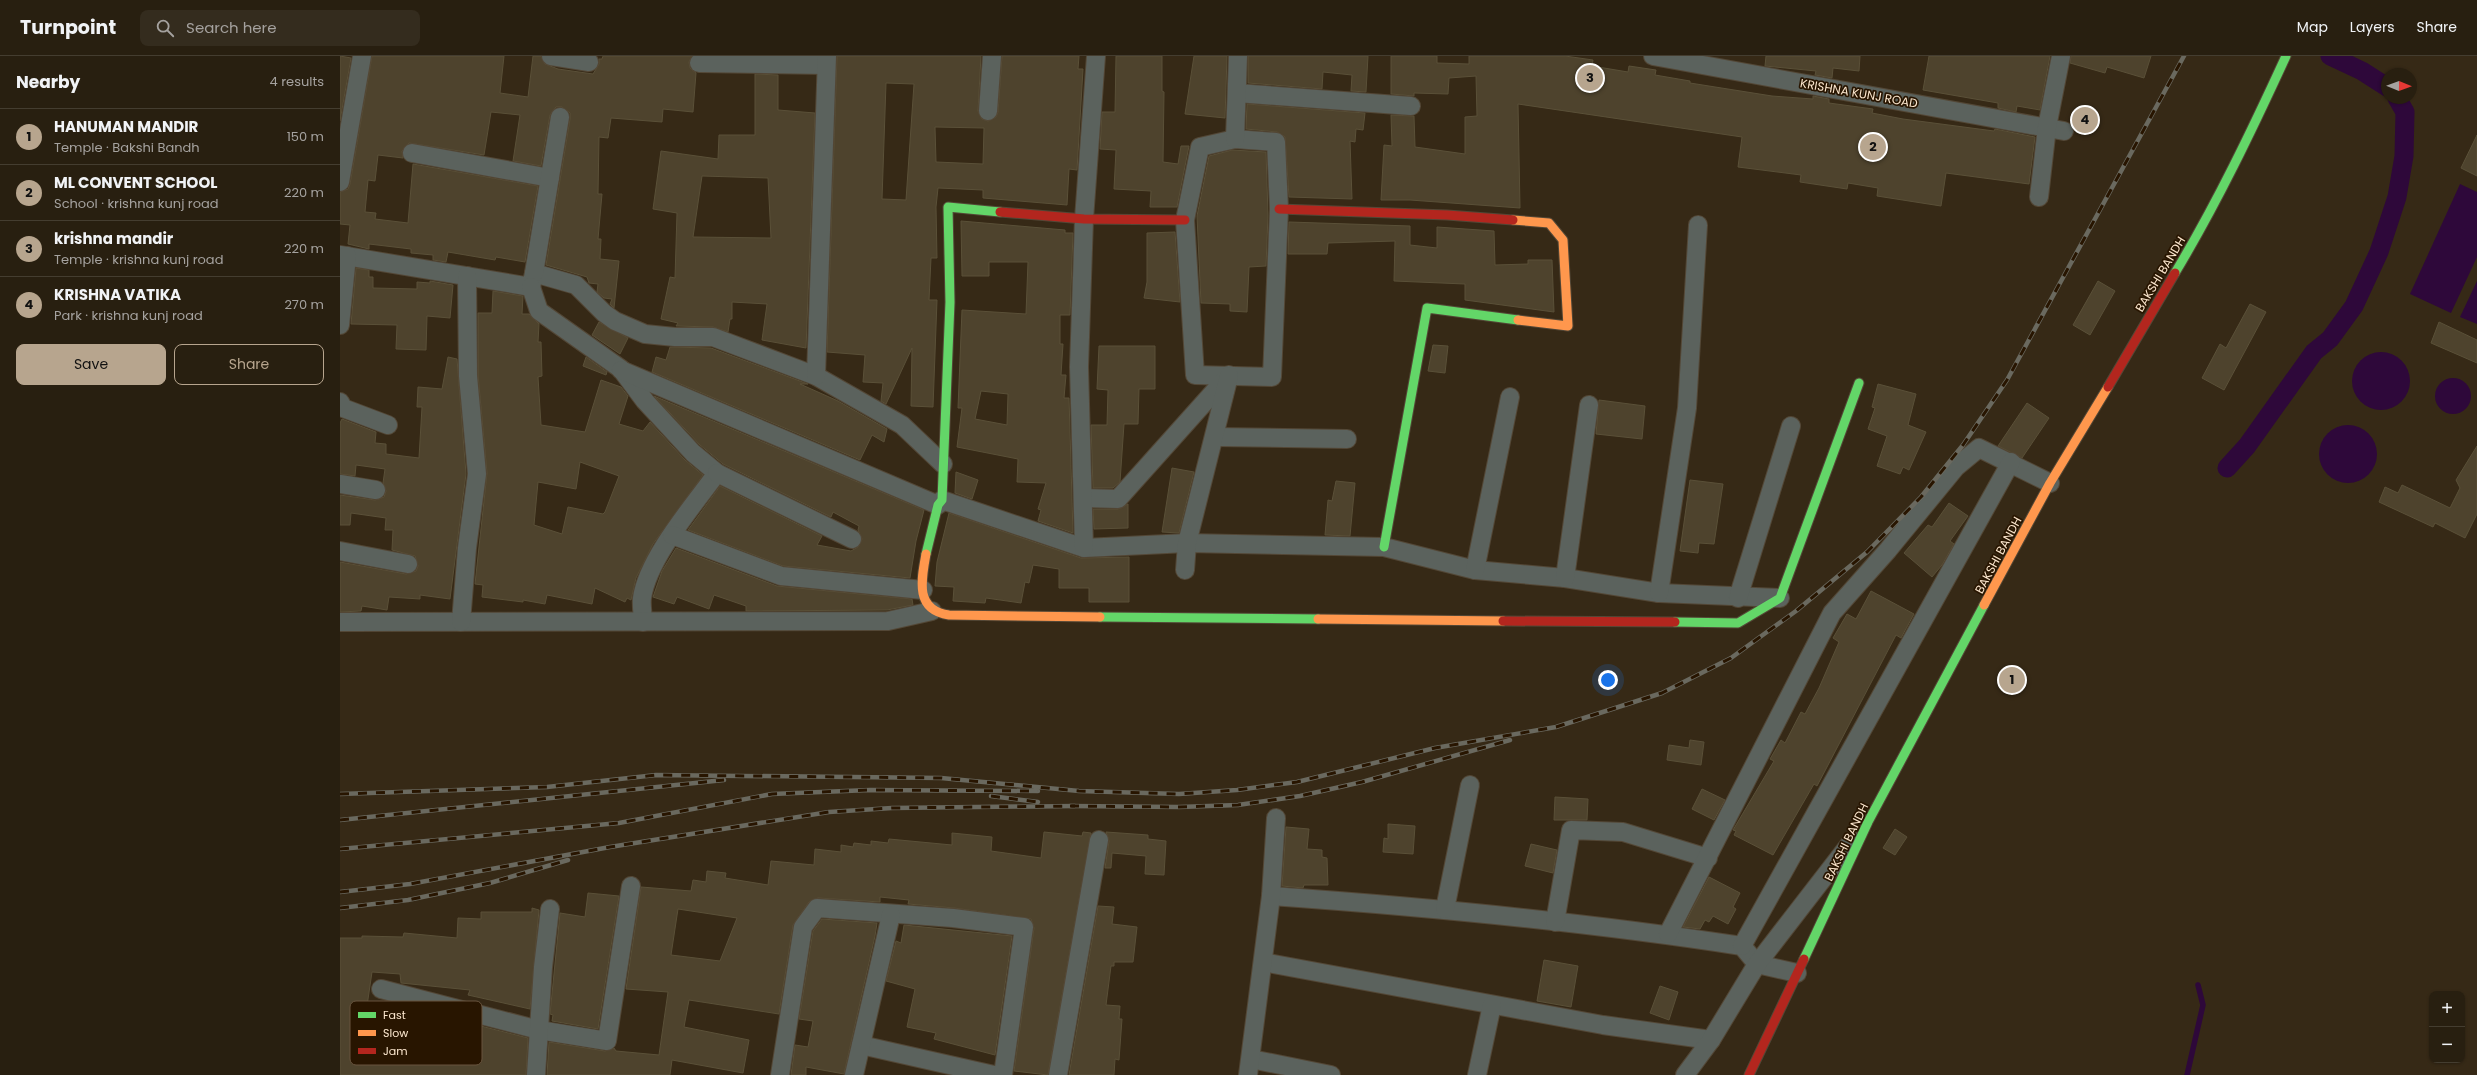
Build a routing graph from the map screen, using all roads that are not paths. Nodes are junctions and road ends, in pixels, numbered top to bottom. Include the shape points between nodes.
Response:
1 (362, 56) edge
2 (551, 56) edge
3 (992, 56) edge
4 (1096, 56) edge
5 (1238, 56) edge
6 (1653, 56) edge
7 (2061, 56) edge
8 (2286, 56) edge
9 (827, 61) edge
10 (589, 62) dead end
11 (699, 63) dead end
12 (1237, 93) junction
13 (1411, 106) dead end
14 (988, 111) dead end
15 (560, 117) dead end
16 (2056, 129) junction
17 (344, 135) edge
18 (1235, 139) junction
19 (412, 153) dead end
20 (550, 178) junction
21 (340, 182) edge
22 (2039, 197) dead end
23 (1279, 209) junction
24 (1084, 219) junction
25 (1185, 220) junction
26 (1698, 225) dead end
27 (344, 255) edge
28 (467, 276) junction
29 (533, 280) junction
30 (340, 325) edge
31 (621, 369) junction
32 (1229, 375) junction
33 (816, 376) junction
34 (1859, 383) dead end
35 (1510, 397) dead end
36 (340, 402) edge
37 (1589, 405) dead end
38 (388, 425) dead end
39 (1791, 426) dead end
40 (1216, 437) junction
41 (1347, 439) dead end
42 (2011, 462) junction
43 (943, 464) junction
44 (717, 473) junction
45 (2050, 483) junction
46 (340, 484) edge
47 (376, 490) dead end
48 (1084, 498) junction
49 (940, 503) junction
50 (672, 535) junction
51 (852, 539) dead end
52 (1187, 543) junction
53 (1384, 547) junction
54 (1084, 548) junction
55 (340, 551) edge
56 (408, 564) dead end
57 (1185, 570) dead end
58 (1475, 570) junction
59 (1565, 578) junction
60 (923, 590) junction
61 (1659, 593) junction
62 (1738, 598) junction
63 (1780, 598) junction
64 (932, 611) junction
65 (340, 622) edge
66 (461, 622) junction
67 (643, 622) junction
68 (1470, 785) dead end
69 (1276, 818) dead end
70 (1868, 822) junction
71 (1099, 840) dead end
72 (1708, 858) junction
73 (631, 886) dead end
74 (1271, 896) junction
75 (550, 909) dead end
76 (1445, 909) junction
77 (891, 915) junction
78 (1555, 922) junction
79 (1668, 934) junction
80 (1742, 946) junction
81 (1263, 962) junction
82 (1757, 964) junction
83 (1797, 973) junction
84 (381, 989) dead end
85 (427, 1001) edge
86 (1492, 1005) junction
87 (482, 1015) edge
88 (539, 1030) junction
89 (1711, 1040) junction
90 (861, 1045) junction
91 (1249, 1067) edge
92 (1321, 1074) edge
93 (536, 1075) edge
94 (780, 1075) edge
95 (854, 1075) edge
96 (994, 1075) edge
97 (1003, 1075) edge
98 (1058, 1075) edge
99 (1477, 1075) edge
100 (1685, 1075) edge
101 (1749, 1075) edge

1 - 17 street
2 - 10 street
3 - 14 street
4 - 24 street
5 - 12 street
6 - 16 street, KRISHNA KUNJ ROAD
7 - 16 street
8 - 45 street, BAKSHI BANDH via 2245,146 2201,230
9 - 11 street
9 - 33 street
12 - 13 street
12 - 18 street
15 - 20 street
16 - 22 street
17 - 21 street
18 - 23 street via 1276,142
18 - 25 street via 1200,147
19 - 20 street
20 - 29 street
23 - 32 street via 1272,377
23 - 53 street via 1447,215 1549,222 1562,240 1568,326 1427,308
24 - 25 street
24 - 43 street via 948,207 950,302
24 - 48 street via 1080,367
25 - 32 street via 1195,376
26 - 61 street via 1687,408
27 - 28 street
27 - 30 street
28 - 29 street
28 - 66 street via 468,376 477,474
29 - 31 street via 539,311
29 - 33 street via 576,285 615,321 645,334 714,337
31 - 44 street via 645,401 693,453
31 - 49 street
32 - 40 street
32 - 48 street via 1118,499
33 - 43 street via 902,425
34 - 63 street
35 - 58 street
36 - 38 street via 343,408
37 - 59 street
39 - 62 street
40 - 41 street
40 - 52 street
42 - 45 street
42 - 72 street via 1978,448 1956,468 1832,613
42 - 80 street
43 - 49 street
44 - 50 street
44 - 51 street
45 - 70 street, BAKSHI BANDH
46 - 47 street
48 - 54 street
49 - 54 street
49 - 60 street via 926,548
50 - 60 street via 781,576
50 - 67 street via 652,569 642,598
52 - 53 street
52 - 54 street
52 - 57 street
53 - 58 street
55 - 56 street
58 - 59 street
59 - 61 street
60 - 64 street via 926,604
61 - 62 street
62 - 63 street
63 - 64 street via 1738,623 949,615
64 - 67 street via 888,621
65 - 66 street
66 - 67 street
68 - 76 street
69 - 74 street
70 - 82 street
70 - 83 street, BAKSHI BANDH
71 - 98 street
72 - 78 street via 1622,832 1571,830
72 - 79 street
73 - 88 street via 608,1041
74 - 76 street
74 - 81 street
75 - 88 street
76 - 78 street
77 - 90 street
77 - 94 street via 818,908 803,927
77 - 97 street via 952,918 1024,927
78 - 79 street
79 - 80 street
80 - 82 street
81 - 86 street
81 - 91 street
82 - 83 street
82 - 89 street
83 - 101 street, BAKSHI BANDH
84 - 85 street
86 - 89 street via 1603,1025
86 - 99 street
87 - 88 street
88 - 93 street
89 - 100 street
90 - 95 street
90 - 96 street
91 - 92 street

